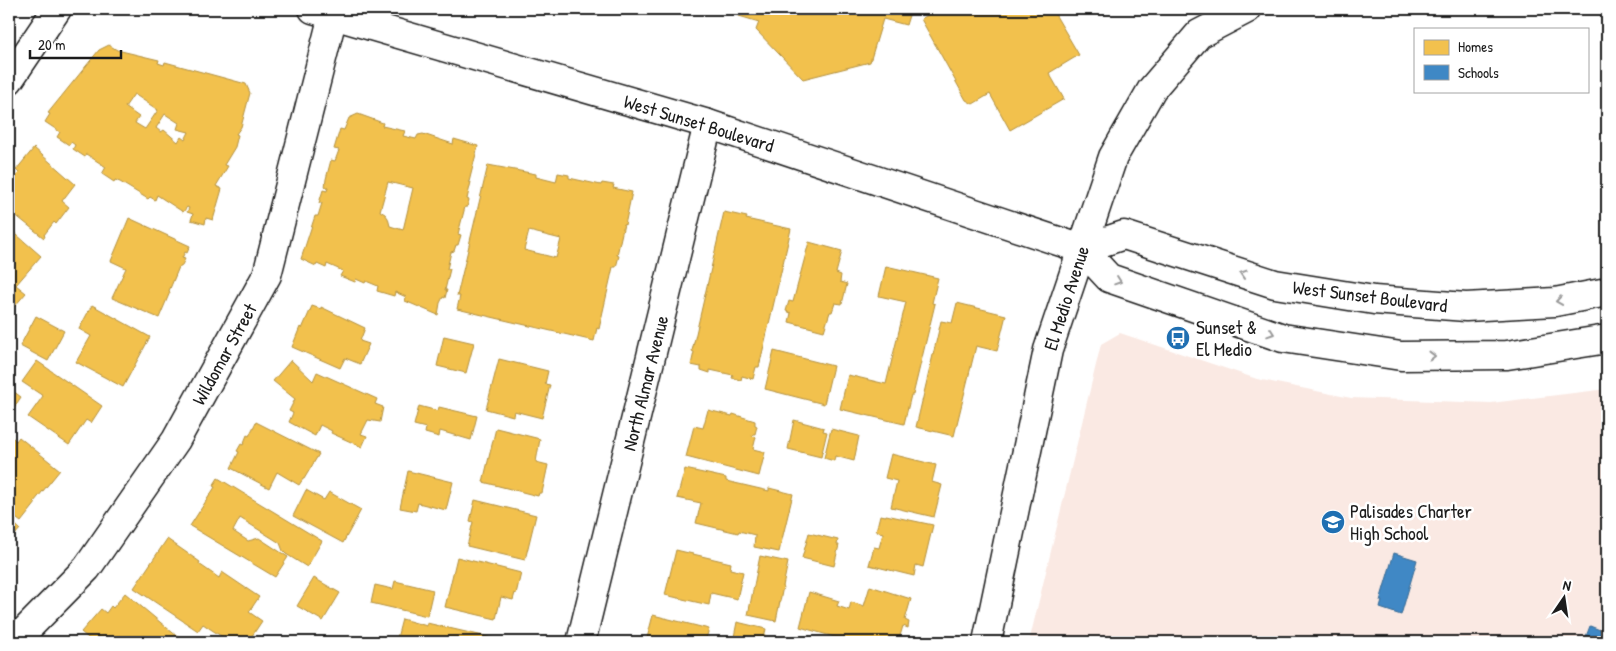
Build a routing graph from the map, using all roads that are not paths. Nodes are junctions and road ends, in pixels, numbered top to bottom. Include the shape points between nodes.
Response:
1 (57, 9) edge
2 (1247, 9) edge
3 (323, 12) edge
4 (9, 80) edge
5 (708, 124) junction
6 (1082, 249) junction
7 (1607, 292) edge
8 (1607, 339) edge
9 (14, 642) edge
10 (581, 642) edge
11 (987, 642) edge

1 - 4 street
2 - 6 street, El Medio Avenue via 1199,34 1152,89 1113,157
3 - 5 street, West Sunset Boulevard
3 - 9 street, Wildomar Street via 267,275 176,440 88,568
5 - 6 street, West Sunset Boulevard
5 - 10 street, North Almar Avenue
7 -> 6 street, West Sunset Boulevard via 1555,302 1466,307 1374,300 1275,284 1124,236
6 -> 8 street, West Sunset Boulevard via 1110,278 1283,338 1401,356 1507,355
6 - 11 street, El Medio Avenue via 1048,350

